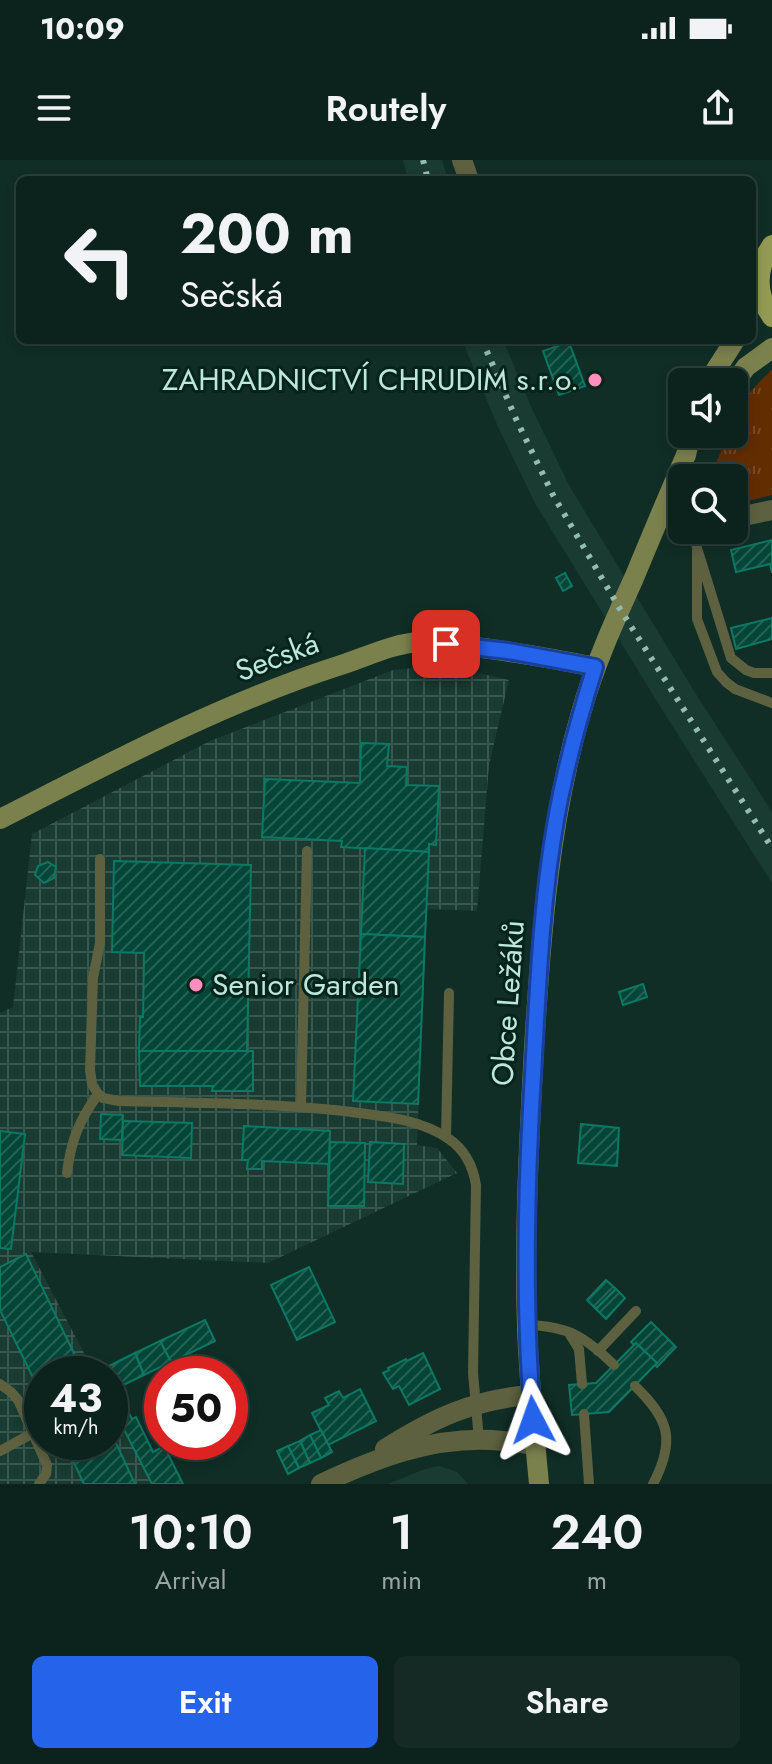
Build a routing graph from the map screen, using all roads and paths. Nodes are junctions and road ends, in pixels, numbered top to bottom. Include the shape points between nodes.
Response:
1 (772, 245) edge
2 (756, 296) edge
3 (772, 317) edge
4 (732, 344) edge
5 (772, 348) edge
6 (717, 368) edge
7 (745, 368) edge
8 (688, 448) edge
9 (691, 448) edge
10 (686, 455) junction
11 (684, 464) edge
12 (772, 510) edge
13 (748, 515) edge
14 (668, 519) edge
15 (696, 544) edge
16 (697, 548) junction
17 (595, 667) junction
18 (772, 673) edge
19 (772, 703) edge
20 (0, 819) edge
21 (307, 851) dead end
22 (100, 859) dead end
23 (449, 993) dead end
24 (98, 1094) junction
25 (301, 1106) junction
26 (446, 1137) junction
27 (67, 1173) dead end
28 (636, 1311) dead end
29 (527, 1325) junction
30 (567, 1331) junction
31 (598, 1351) junction
32 (614, 1365) dead end
33 (0, 1384) edge
34 (582, 1384) dead end
35 (635, 1386) dead end
36 (531, 1395) junction
37 (475, 1404) junction
38 (24, 1413) edge
39 (584, 1414) dead end
40 (24, 1438) edge
41 (479, 1440) junction
42 (535, 1445) junction
43 (0, 1451) edge
44 (45, 1460) edge
45 (358, 1467) junction
46 (39, 1484) edge
47 (321, 1484) edge
48 (539, 1484) edge
49 (589, 1484) edge
50 (653, 1484) edge

1 - 2 main road via 763,259
2 - 3 main road
4 - 6 main road
5 - 7 main road
8 - 10 main road, Obce Ležáků
9 - 10 main road, Obce Ležáků
10 - 11 main road, Obce Ležáků
12 - 13 street
14 - 17 main road, Obce Ležáků
15 - 16 lane
16 - 18 lane via 731,658 754,673
16 - 19 lane via 697,619 717,672 735,689
17 - 20 main road, Sečská via 446,644 400,646 216,713
17 - 29 main road, Obce Ležáků via 561,793 542,926 529,1146
21 - 25 lane
22 - 24 lane via 90,1070
23 - 26 lane
24 - 25 lane via 119,1101
24 - 27 lane via 76,1131
25 - 26 lane via 402,1119
26 - 37 lane via 469,1161 476,1185
28 - 31 lane
29 - 30 lane
29 - 36 main road, Obce Ležáků
30 - 31 lane
30 - 34 lane via 579,1349
31 - 32 lane
33 - 38 lane
35 - 50 lane via 659,1412 665,1428 664,1457
36 - 37 street
36 - 42 main road, Obce Ležáků
37 - 41 lane
37 - 45 street via 415,1430
39 - 49 lane
40 - 43 lane
41 - 42 street
41 - 45 street via 424,1446
42 - 48 main road, Obce Ležáků
44 - 46 lane via 46,1474
45 - 47 street

